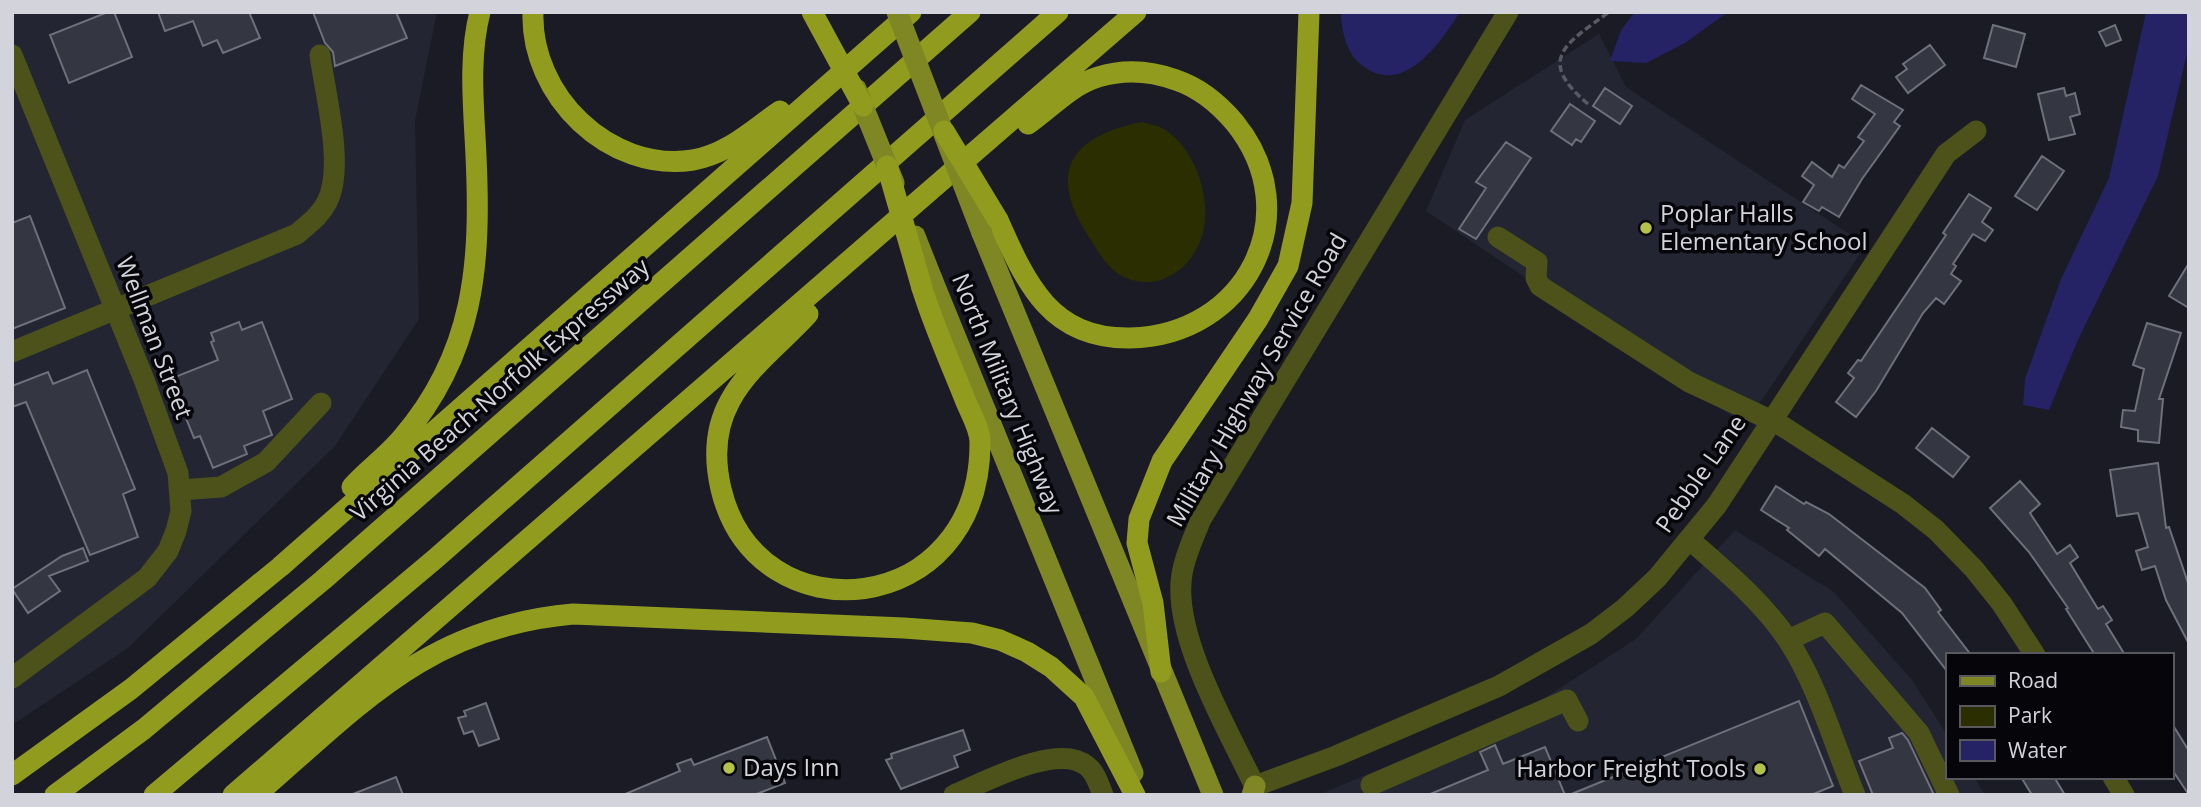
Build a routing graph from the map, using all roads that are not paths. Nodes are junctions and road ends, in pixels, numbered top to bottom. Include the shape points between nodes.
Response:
1 (480, 12) edge
2 (533, 12) edge
3 (812, 12) edge
4 (825, 12) edge
5 (897, 12) edge
6 (911, 12) edge
7 (970, 12) edge
8 (1058, 12) edge
9 (1136, 12) edge
10 (1309, 12) edge
11 (1508, 12) edge
12 (882, 38) junction
13 (320, 55) dead end
14 (13, 61) edge
15 (863, 106) junction
16 (944, 131) joint
17 (1976, 131) dead end
18 (887, 166) joint
19 (934, 188) junction
20 (990, 226) junction
21 (1498, 237) dead end
22 (865, 249) junction
23 (927, 284) junction
24 (116, 309) junction
25 (12, 352) edge
26 (321, 403) dead end
27 (1770, 420) junction
28 (181, 489) junction
29 (1690, 540) junction
30 (280, 566) junction
31 (1788, 640) junction
32 (2034, 653) edge
33 (1161, 672) junction
34 (12, 678) edge
35 (1578, 721) dead end
36 (12, 775) edge
37 (2114, 779) edge
38 (1371, 785) dead end
39 (1255, 792) edge
40 (55, 795) edge
41 (154, 795) edge
42 (233, 795) edge
43 (256, 795) edge
44 (954, 795) edge
45 (1103, 795) edge
46 (1135, 795) edge
47 (1141, 795) edge
48 (1213, 795) edge
49 (1854, 795) edge
50 (1949, 795) edge
51 (2124, 795) edge

1 - 30 highway via 473,52 477,256 474,289 461,335 442,377 401,439
2 - 12 highway via 542,65 567,108 609,143 671,161 727,148
3 - 15 highway, bridge
4 - 15 main road, bridge
5 - 16 main road, bridge
6 - 12 highway
7 - 40 highway, Virginia Beach-Norfolk Expressway via 323,580 144,729
8 - 41 highway via 435,559
9 - 19 highway
10 - 33 highway via 1302,203 1288,266 1258,319 1162,461 1139,519 1137,543 1153,603
11 - 39 street, Military Highway Service Road via 1201,519 1188,550 1181,575 1183,620
12 - 30 highway
13 - 24 street via 335,167 327,202 314,220 296,234
14 - 24 street, Wellman Street
15 - 18 main road, bridge
16 - 20 highway, bridge
17 - 27 street, Pebble Lane via 1946,154
18 - 23 highway, bridge
19 - 20 highway via 1073,90 1096,78 1138,72 1185,83 1224,110 1254,153 1266,194 1262,241 1234,294 1198,324 1154,337 1097,334 1058,315 1025,281
19 - 22 highway
20 - 33 main road, North Military Highway
21 - 27 street via 1537,262 1540,286 1689,382
22 - 23 highway via 749,374 730,401 720,427 717,473 735,526 752,548 785,574 853,590 889,583 934,559 962,525 979,478 980,438
22 - 42 highway
23 - 47 main road, North Military Highway
24 - 25 street
24 - 28 street, Wellman Street
26 - 28 street via 265,462 221,487
27 - 29 street, Pebble Lane
27 - 32 street via 1835,458 1936,530 2003,604
28 - 34 street, Wellman Street via 176,531 158,565
29 - 31 street via 1734,579
29 - 39 street, Pebble Lane via 1625,608 1538,667
30 - 36 highway via 131,689
31 - 49 street
31 - 50 street via 1825,623 1919,733
33 - 48 main road, North Military Highway
35 - 38 street via 1567,700
37 - 51 street
43 - 46 highway via 389,680 422,659 488,630 529,618 573,614 904,628 1000,640 1051,667 1084,697
44 - 45 street via 1060,757 1087,766

